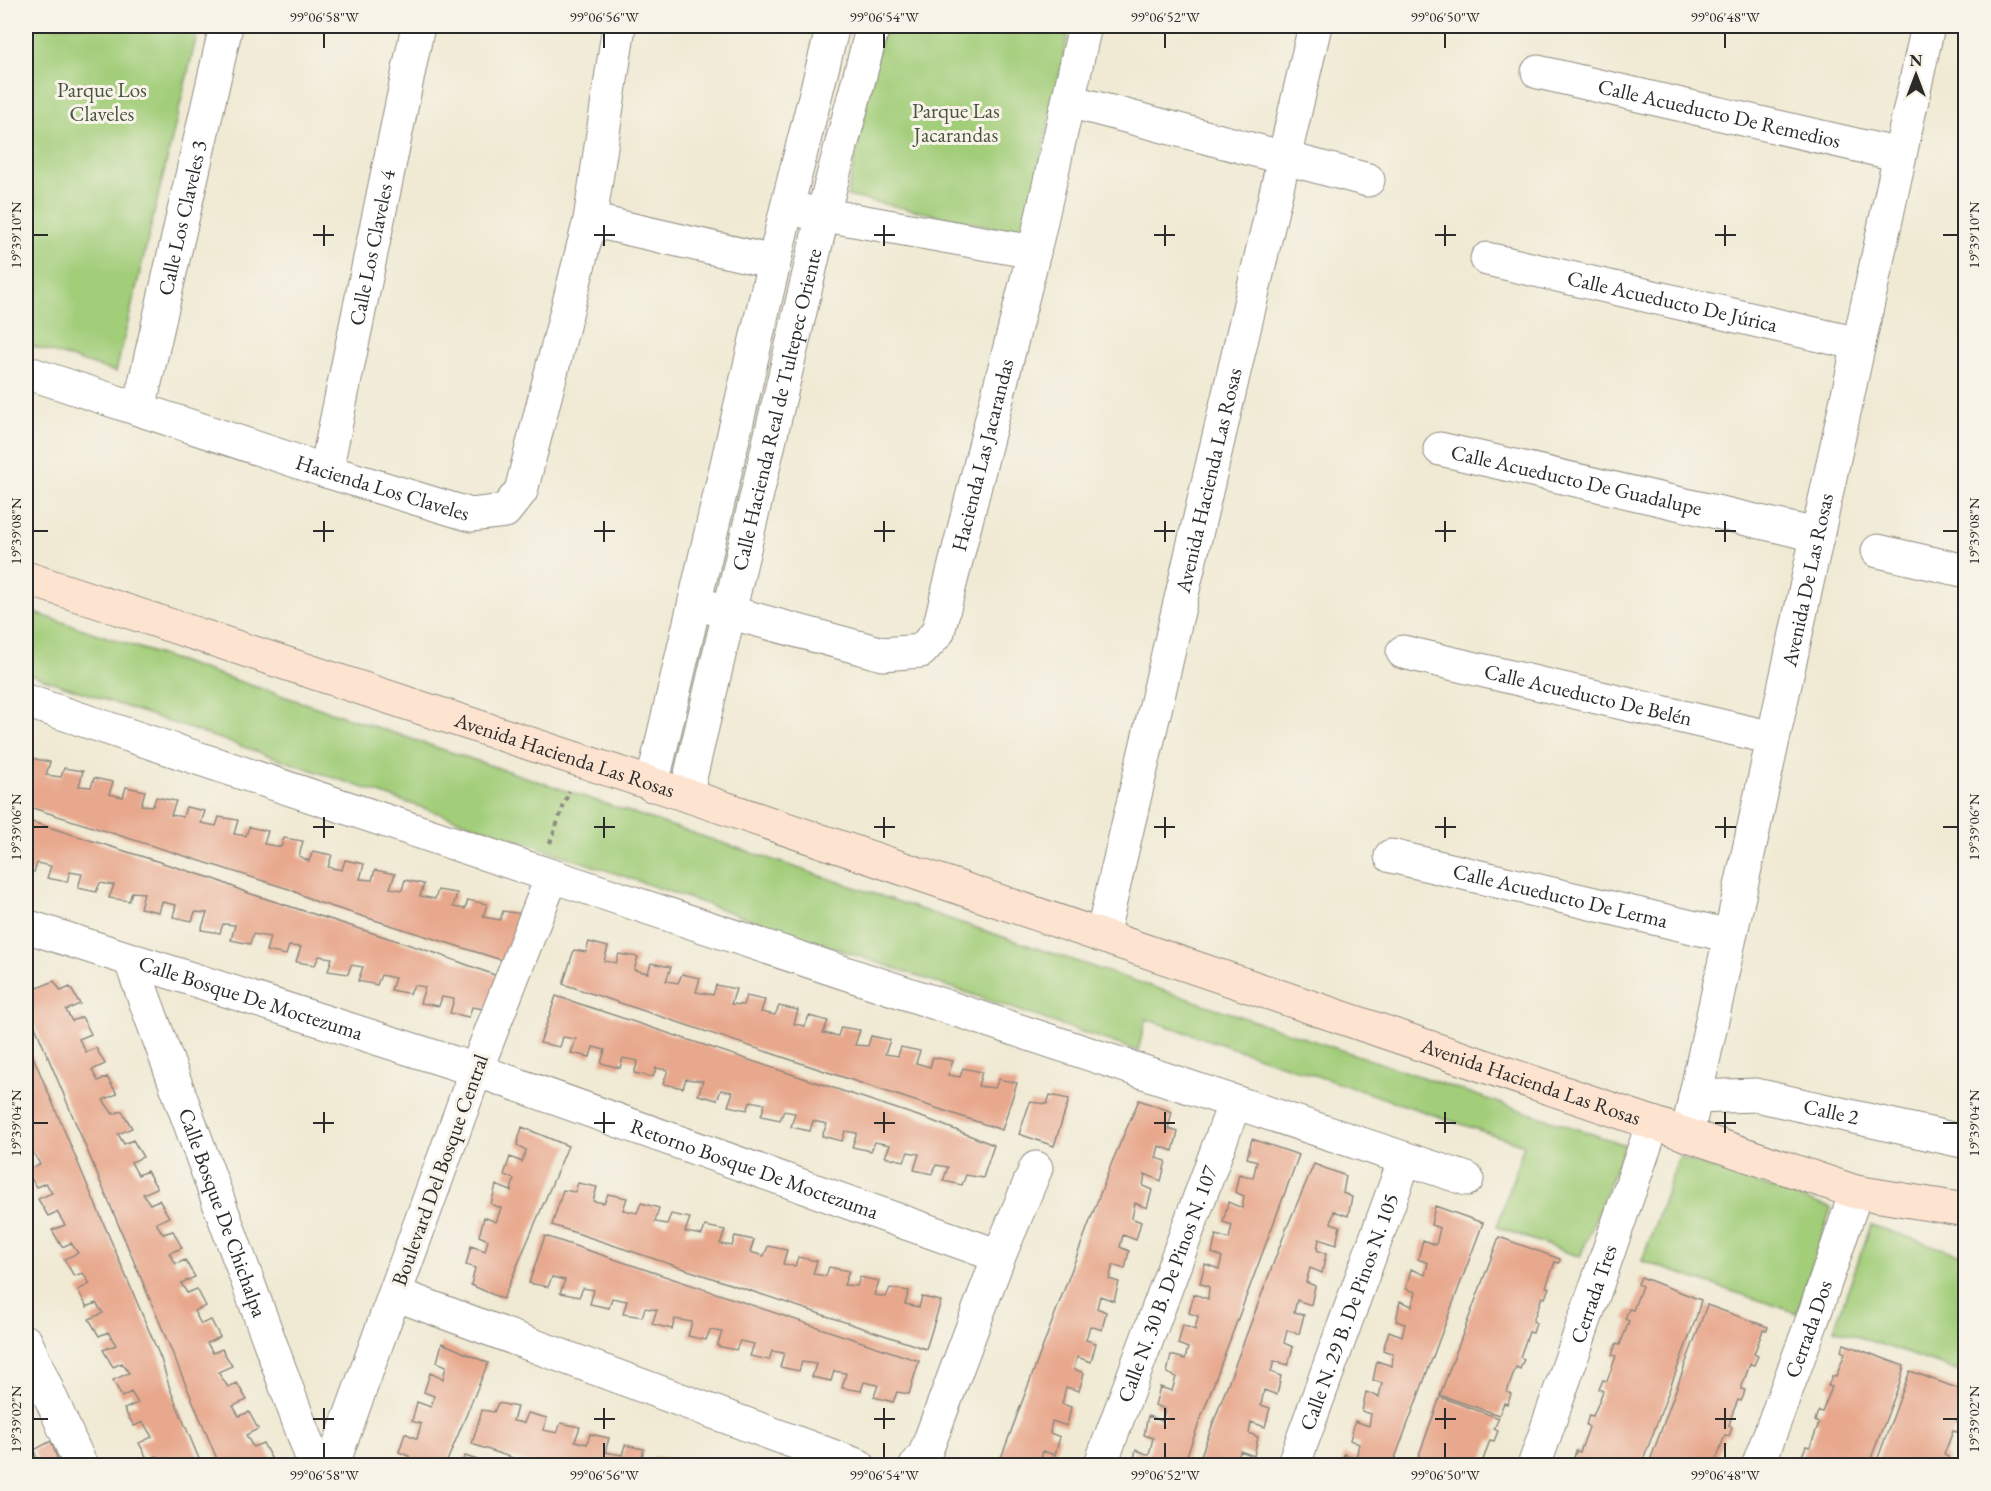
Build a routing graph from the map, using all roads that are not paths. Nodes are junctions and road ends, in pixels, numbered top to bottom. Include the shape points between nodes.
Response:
1 (226, 26) edge
2 (418, 26) edge
3 (619, 26) edge
4 (833, 26) edge
5 (873, 26) edge
6 (1084, 26) edge
7 (1315, 26) edge
8 (1928, 26) edge
9 (1538, 72) dead end
10 (1069, 101) junction
11 (1900, 155) junction
12 (1285, 157) junction
13 (1368, 180) dead end
14 (787, 207) junction
15 (823, 214) junction
16 (590, 220) junction
17 (1034, 252) junction
18 (1487, 259) dead end
19 (774, 262) junction
20 (1859, 344) junction
21 (26, 372) edge
22 (139, 409) junction
23 (1440, 449) dead end
24 (326, 471) junction
25 (1817, 534) junction
26 (1878, 551) dead end
27 (1965, 571) edge
28 (26, 578) edge
29 (695, 603) junction
30 (730, 611) junction
31 (1403, 652) dead end
32 (26, 701) edge
33 (1773, 738) junction
34 (652, 785) junction
35 (686, 795) junction
36 (1391, 856) dead end
37 (546, 874) junction
38 (26, 926) edge
39 (1102, 936) junction
40 (1730, 936) junction
41 (130, 959) junction
42 (476, 1070) junction
43 (1695, 1097) junction
44 (1235, 1102) junction
45 (1653, 1123) junction
46 (1687, 1135) junction
47 (1965, 1142) edge
48 (1405, 1159) junction
49 (1036, 1168) dead end
50 (1467, 1179) dead end
51 (1856, 1192) junction
52 (1965, 1210) edge
53 (999, 1256) junction
54 (394, 1294) junction
55 (26, 1342) edge
56 (34, 1384) edge
57 (81, 1466) edge
58 (315, 1466) edge
59 (332, 1466) edge
60 (859, 1466) edge
61 (916, 1466) edge
62 (1100, 1466) edge
63 (1293, 1466) edge
64 (1534, 1466) edge
65 (1758, 1466) edge

1 - 22 street, Calle Los Claveles 3
2 - 24 street, Calle Los Claveles 4
3 - 16 street, Hacienda Los Claveles
4 - 14 street
5 - 15 street, Calle Hacienda Real de Tultepec Oriente
6 - 10 street, Hacienda Las Jacarandas
7 - 12 street, Avenida Hacienda Las Rosas
8 - 11 street, Avenida De Las Rosas
9 - 11 street, Calle Acueducto De Remedios
10 - 12 street
10 - 17 street, Hacienda Las Jacarandas
11 - 20 street, Avenida De Las Rosas
12 - 13 street
12 - 39 street, Avenida Hacienda Las Rosas
14 - 15 street
14 - 19 street
15 - 17 street
15 - 30 street, Calle Hacienda Real de Tultepec Oriente
16 - 19 street
16 - 24 street, Hacienda Los Claveles via 521,491 505,511 471,515
17 - 30 street, Hacienda Las Jacarandas via 938,633 921,651 884,654
18 - 20 street, Calle Acueducto De Júrica
19 - 29 street
20 - 25 street, Avenida De Las Rosas
21 - 22 street, Hacienda Los Claveles
22 - 24 street, Hacienda Los Claveles
23 - 25 street, Calle Acueducto De Guadalupe
25 - 33 street, Avenida De Las Rosas
26 - 27 street
28 - 34 main road, Avenida Hacienda Las Rosas
29 - 30 street, Hacienda Las Jacarandas
29 - 34 street
30 - 35 street, Calle Hacienda Real de Tultepec Oriente
31 - 33 street, Calle Acueducto De Belén
32 - 37 street
33 - 40 street, Avenida De Las Rosas
34 - 35 main road, Avenida Hacienda Las Rosas
35 - 39 main road, Avenida Hacienda Las Rosas
36 - 40 street, Calle Acueducto De Lerma
37 - 42 street, Boulevard Del Bosque Central
37 - 44 street
38 - 41 street, Calle Bosque De Moctezuma
39 - 45 main road, Avenida Hacienda Las Rosas
40 - 43 street, Avenida De Las Rosas
41 - 42 street, Calle Bosque De Moctezuma
41 - 58 street, Calle Bosque De Chichalpa
42 - 53 street, Retorno Bosque De Moctezuma
42 - 54 street, Boulevard Del Bosque Central
43 - 46 street, Avenida De Las Rosas
43 - 47 street, Calle 2 via 1756,1095
44 - 48 street
44 - 62 street, Calle N. 30 B. De Pinos N. 107
45 - 46 main road, Avenida Hacienda Las Rosas
45 - 64 street, Cerrada Tres
46 - 51 main road, Avenida Hacienda Las Rosas
48 - 50 street
48 - 63 street, Calle N. 29 B. De Pinos N. 105
49 - 53 street
51 - 52 main road, Avenida Hacienda Las Rosas
51 - 65 street, Cerrada Dos
53 - 61 street via 925,1454
54 - 59 street, Boulevard Del Bosque Central
54 - 60 street
55 - 56 street
56 - 57 street

